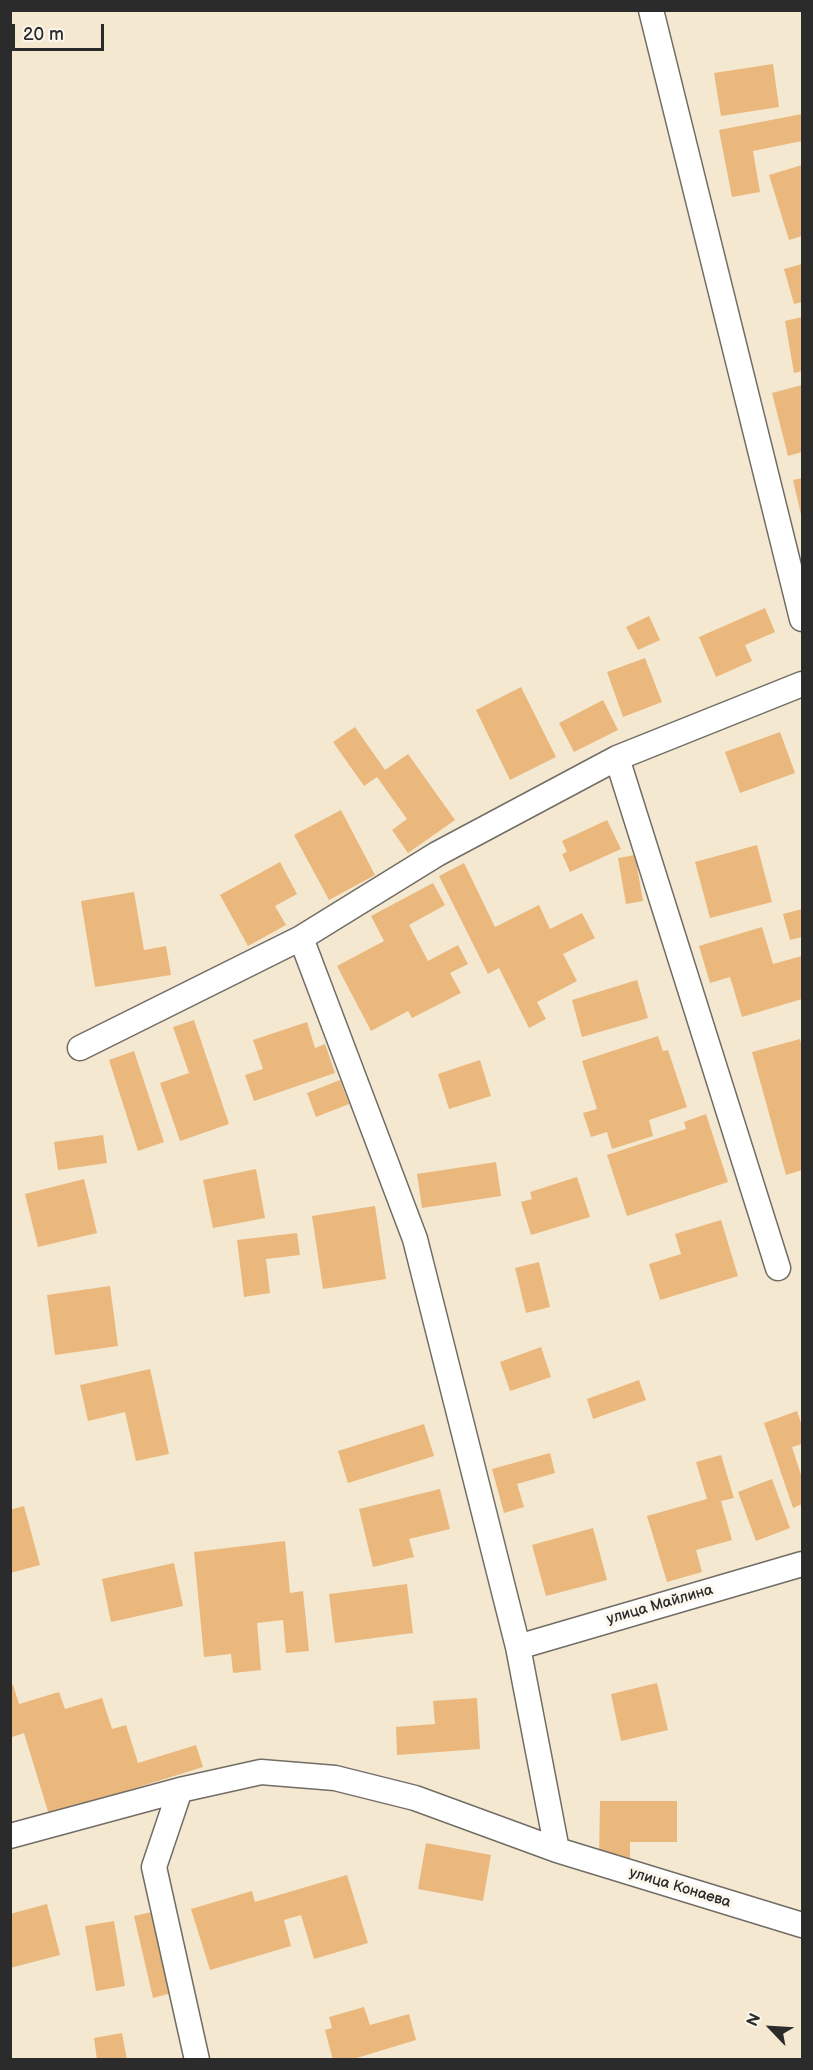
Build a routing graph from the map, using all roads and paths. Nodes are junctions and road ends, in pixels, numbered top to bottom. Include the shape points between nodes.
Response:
1 (651, 10) edge
2 (802, 619) edge
3 (802, 684) edge
4 (617, 758) junction
5 (301, 938) junction
6 (80, 1048) dead end
7 (778, 1268) dead end
8 (802, 1564) edge
9 (518, 1647) junction
10 (180, 1790) junction
11 (10, 1836) edge
12 (557, 1850) junction
13 (802, 1925) edge
14 (197, 2060) edge

1 - 2 street
3 - 4 street
4 - 5 street via 437,854
4 - 7 street
5 - 6 street
5 - 9 street via 415,1239
8 - 9 street, улица Майлина
9 - 12 street
10 - 11 street, улица Конаева
10 - 12 street, улица Конаева via 261,1772 335,1778 415,1798
10 - 14 street via 154,1868
12 - 13 street, улица Конаева

